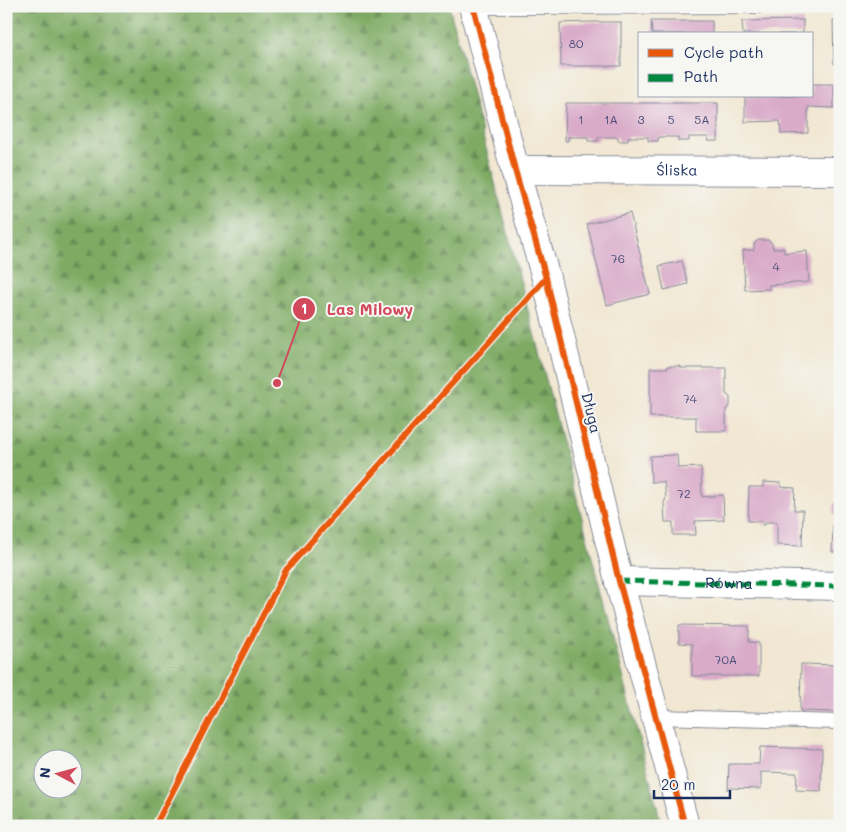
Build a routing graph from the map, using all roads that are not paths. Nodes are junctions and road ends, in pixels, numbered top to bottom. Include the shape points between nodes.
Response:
1 (757, 6) edge
2 (473, 7) edge
3 (514, 170) junction
4 (840, 171) edge
5 (620, 581) junction
6 (840, 586) edge
7 (656, 717) junction
8 (840, 722) edge
9 (685, 826) edge

1 - 2 lane
2 - 3 street, Długa
3 - 4 street, Śliska
3 - 5 street, Długa via 546,278
5 - 6 street, Równa
5 - 7 street, Długa
7 - 8 lane
7 - 9 street, Długa

